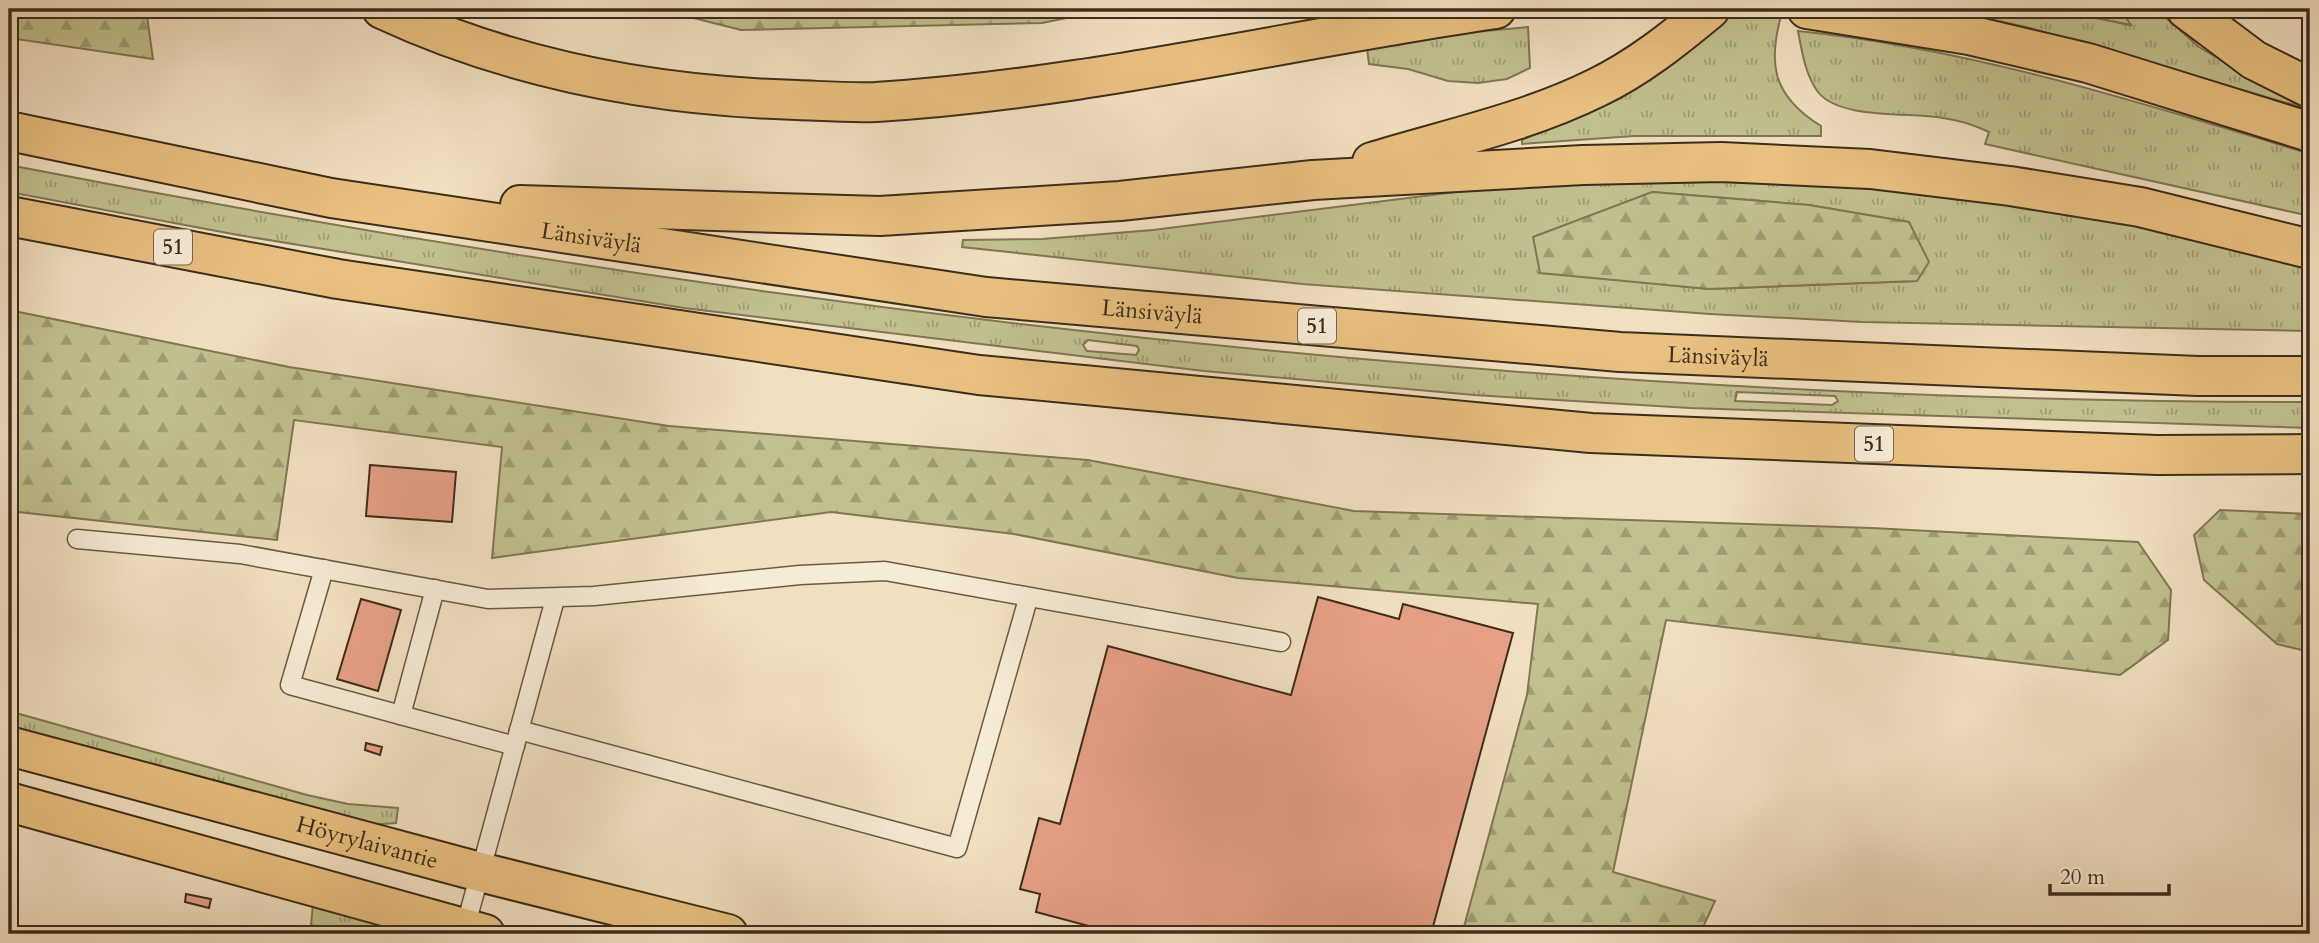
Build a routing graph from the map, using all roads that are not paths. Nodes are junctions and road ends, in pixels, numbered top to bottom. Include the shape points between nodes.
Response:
1 (382, 9) edge
2 (1496, 9) edge
3 (1710, 9) edge
4 (1807, 9) edge
5 (2186, 9) edge
6 (2310, 88) edge
7 (9, 131) edge
8 (2310, 132) edge
9 (1313, 180) junction
10 (331, 198) junction
11 (9, 216) edge
12 (2310, 249) edge
13 (2310, 376) edge
14 (2310, 454) edge
15 (2157, 455) junction
16 (2310, 465) edge
17 (77, 539) dead end
18 (324, 569) junction
19 (435, 589) junction
20 (555, 599) junction
21 (1028, 599) junction
22 (1281, 642) dead end
23 (401, 715) junction
24 (517, 738) junction
25 (9, 746) edge
26 (9, 802) edge
27 (480, 872) junction
28 (475, 931) edge
29 (727, 934) edge

1 - 2 main road via 487,50 594,77 705,95 873,102 1132,73
3 - 9 main road via 1667,46 1597,88 1516,120
4 - 8 main road via 1969,35 2088,63
5 - 6 main road via 2254,60
7 - 10 main road, Länsiväylä / 51
9 - 10 main road via 1120,201 880,216
9 - 12 main road via 1721,162 1870,169 2140,207
10 - 13 main road, Länsiväylä / 51 via 986,296 1620,352 2198,376
11 - 15 main road, 51 via 338,279 978,375 1591,433
14 - 15 main road, 51
15 - 16 main road
17 - 18 lane via 240,554
18 - 19 lane
18 - 23 lane via 290,685
19 - 20 lane via 488,599
19 - 23 lane
20 - 21 lane via 885,571
20 - 24 lane
21 - 22 lane
21 - 24 lane via 957,848
23 - 24 lane
24 - 27 lane
25 - 27 main road, Höyrylaivantie
26 - 28 main road
27 - 28 lane
27 - 29 main road, Höyrylaivantie

